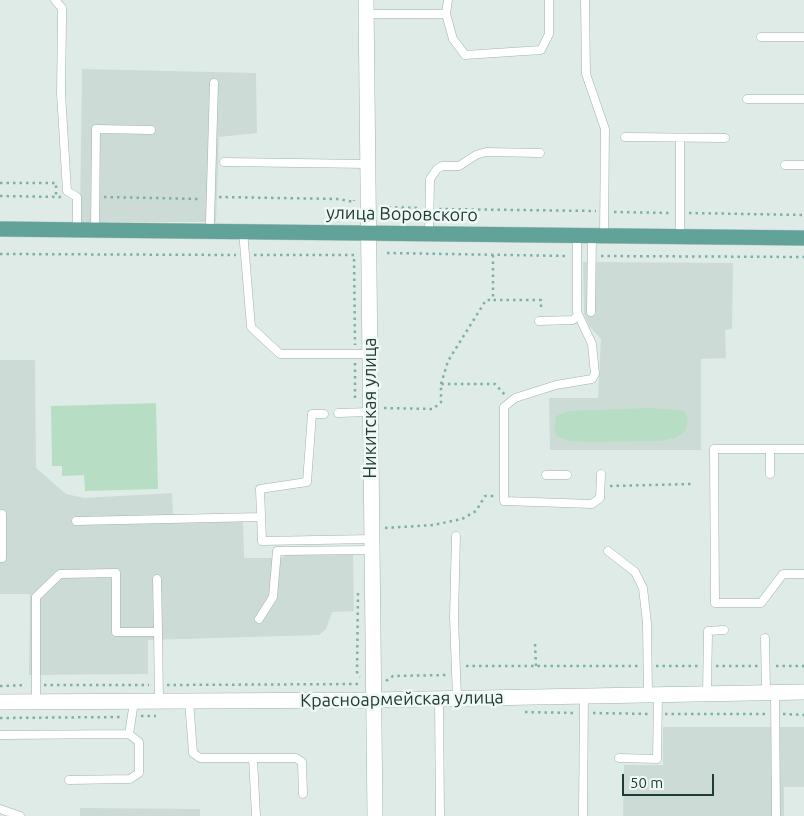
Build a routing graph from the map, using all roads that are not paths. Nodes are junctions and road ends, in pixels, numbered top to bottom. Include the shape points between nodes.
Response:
1 (55, 0) edge
2 (448, 0) edge
3 (549, 0) edge
4 (585, 0) edge
5 (366, 7) edge
6 (446, 14) junction
7 (761, 37) dead end
8 (804, 37) edge
9 (214, 84) dead end
10 (747, 99) dead end
11 (804, 99) edge
12 (151, 130) dead end
13 (625, 137) dead end
14 (680, 138) junction
15 (725, 138) dead end
16 (540, 153) dead end
17 (224, 162) dead end
18 (368, 164) junction
19 (786, 165) dead end
20 (804, 166) edge
21 (210, 222) dead end
22 (0, 229) edge
23 (77, 230) junction
24 (95, 230) junction
25 (243, 231) junction
26 (369, 232) junction
27 (429, 233) junction
28 (591, 235) junction
29 (680, 236) junction
30 (804, 238) edge
31 (591, 312) dead end
32 (578, 315) junction
33 (541, 318) road end
34 (370, 354) junction
35 (377, 410) junction
36 (338, 413) dead end
37 (324, 414) dead end
38 (770, 449) junction
39 (804, 449) edge
40 (601, 474) dead end
41 (770, 474) dead end
42 (546, 475) dead end
43 (567, 475) dead end
44 (2, 514) dead end
45 (261, 517) junction
46 (76, 521) dead end
47 (456, 536) dead end
48 (372, 545) junction
49 (608, 550) dead end
50 (0, 558) edge
51 (804, 574) edge
52 (157, 579) dead end
53 (259, 620) dead end
54 (724, 630) dead end
55 (158, 632) junction
56 (765, 638) dead end
57 (771, 692) junction
58 (804, 692) edge
59 (707, 694) junction
60 (653, 695) junction
61 (584, 696) junction
62 (457, 698) junction
63 (439, 699) junction
64 (374, 700) junction
65 (159, 701) junction
66 (189, 701) junction
67 (0, 702) edge
68 (36, 702) junction
69 (134, 702) junction
70 (129, 734) junction
71 (0, 735) edge
72 (253, 758) junction
73 (619, 758) dead end
74 (69, 780) dead end
75 (303, 794) dead end
76 (0, 809) edge
77 (20, 816) edge
78 (256, 816) edge
79 (375, 816) edge
80 (440, 816) edge
81 (583, 816) edge
82 (776, 816) edge

1 - 23 lane via 62,8 61,93 67,191 77,197
2 - 6 lane
3 - 6 lane via 549,34 541,50 465,55 453,39
4 - 28 lane via 586,74 605,129 604,211
5 - 6 lane
5 - 18 street, Никитская улица
7 - 8 lane
9 - 21 lane
10 - 11 lane
12 - 24 lane via 96,129 99,187
13 - 14 lane
14 - 15 lane
14 - 29 lane
16 - 27 lane via 486,152 459,166 437,169 430,179
17 - 18 lane
18 - 26 street, Никитская улица
19 - 20 lane
22 - 23 main road, улица Воровского
23 - 24 main road, улица Воровского
24 - 25 main road, улица Воровского
25 - 26 main road, улица Воровского
25 - 34 lane via 251,327 280,354
26 - 27 main road, улица Воровского
26 - 34 street, Никитская улица
27 - 28 main road, улица Воровского
28 - 29 main road, улица Воровского
28 - 31 lane
28 - 32 lane via 576,298
29 - 30 main road, улица Воровского
32 - 33 lane via 573,320
32 - 40 lane via 592,344 595,374 592,379 556,385 515,398 504,407 504,501 592,504 600,498
34 - 35 street, Никитская улица
35 - 36 lane
35 - 48 street, Никитская улица
37 - 45 lane via 312,414 307,482 260,489
38 - 39 lane
38 - 41 lane
38 - 51 lane via 714,449 715,603 761,603 783,574
42 - 43 lane
44 - 50 lane
45 - 46 lane
45 - 48 lane via 262,541
47 - 62 lane via 454,618
48 - 53 lane via 277,551 273,597
48 - 64 street, Никитская улица
49 - 60 lane via 635,572 643,588
52 - 55 lane
54 - 59 lane via 708,631
55 - 65 lane
55 - 68 lane via 116,632 116,573 60,574 36,597
56 - 57 lane
57 - 58 street, Красноармейская улица
57 - 59 street, Красноармейская улица
57 - 82 lane via 775,714
59 - 60 street, Красноармейская улица
60 - 61 street, Красноармейская улица
60 - 73 lane via 657,714 657,758
61 - 62 street, Красноармейская улица
61 - 81 lane
62 - 63 street, Красноармейская улица
63 - 64 street, Красноармейская улица
63 - 80 lane
64 - 66 street, Красноармейская улица
64 - 79 street, Никитская улица
65 - 66 street, Красноармейская улица
65 - 69 street, Красноармейская улица
66 - 72 lane via 193,753 200,758
67 - 68 street, Красноармейская улица
68 - 69 street, Красноармейская улица
69 - 70 lane
70 - 71 lane
70 - 74 lane via 139,742 139,773 130,779
72 - 75 lane via 296,758 302,762
72 - 78 lane
76 - 77 lane

